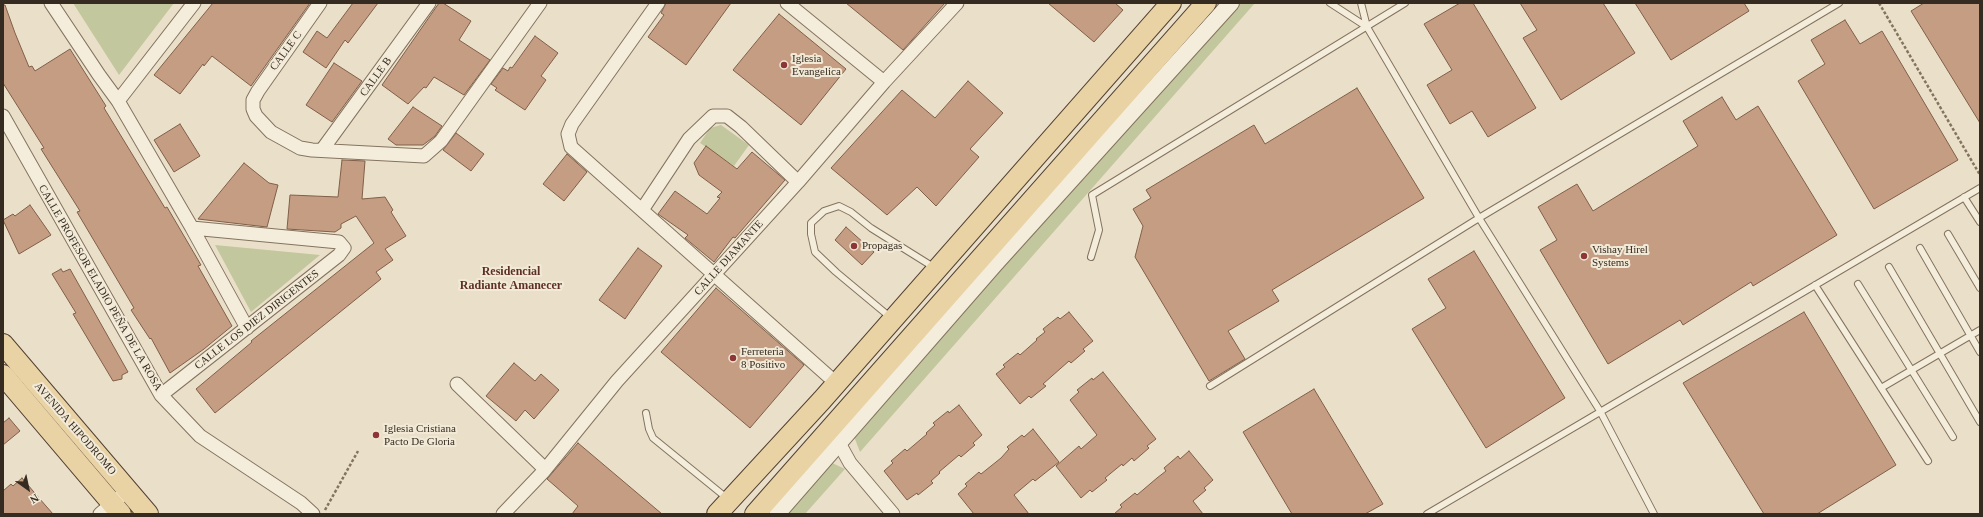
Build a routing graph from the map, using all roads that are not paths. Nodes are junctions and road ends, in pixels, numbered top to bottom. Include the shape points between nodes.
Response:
1 (51, 3) edge
2 (194, 3) edge
3 (320, 3) edge
4 (429, 3) edge
5 (540, 3) edge
6 (658, 3) edge
7 (957, 3) edge
8 (1172, 3) edge
9 (1206, 3) edge
10 (1231, 3) edge
11 (1330, 3) edge
12 (1361, 3) edge
13 (1405, 3) edge
14 (1839, 3) edge
15 (795, 5) edge
16 (1367, 27) junction
17 (884, 82) junction
18 (118, 101) junction
19 (3, 116) edge
20 (322, 150) junction
21 (798, 182) junction
22 (1980, 188) edge
23 (1964, 197) junction
24 (642, 210) junction
25 (1479, 218) junction
26 (1980, 222) edge
27 (192, 228) junction
28 (1948, 234) dead end
29 (1920, 248) dead end
30 (1091, 257) dead end
31 (1889, 267) dead end
32 (937, 269) junction
33 (715, 275) junction
34 (1858, 284) dead end
35 (1815, 285) junction
36 (1980, 288) edge
37 (892, 319) junction
38 (247, 328) junction
39 (1980, 330) edge
40 (1971, 335) junction
41 (3, 344) edge
42 (1980, 352) edge
43 (1940, 353) junction
44 (1912, 370) junction
45 (3, 375) edge
46 (836, 383) junction
47 (458, 384) dead end
48 (1210, 386) dead end
49 (1881, 388) junction
50 (161, 395) junction
51 (1600, 411) junction
52 (646, 413) dead end
53 (1980, 422) edge
54 (1953, 438) dead end
55 (839, 443) junction
56 (1928, 462) dead end
57 (546, 469) junction
58 (723, 507) edge
59 (125, 508) edge
60 (313, 514) edge
61 (503, 514) edge
62 (755, 514) edge
63 (777, 514) edge
64 (893, 514) edge
65 (1427, 514) edge
66 (1654, 514) edge

1 - 18 street
2 - 18 street
3 - 20 street, CALLE C via 258,90 253,100 253,109 271,132 300,148
4 - 20 street, CALLE B
5 - 20 street via 441,141 424,156
6 - 24 street via 572,124 568,134 571,147
7 - 17 street, CALLE DIAMANTE
8 - 32 main road
9 - 62 main road
10 - 55 street via 995,264
11 - 16 lane
12 - 16 lane
13 - 16 lane
14 - 25 lane
15 - 17 street
16 - 25 lane
16 - 30 lane via 1092,195 1099,230
17 - 21 street, CALLE DIAMANTE
18 - 27 street
19 - 50 street, CALLE PROFESOR ELADIO PEÑA DE LA ROSA
21 - 24 street via 741,127 726,116 713,116 689,138
21 - 33 street, CALLE DIAMANTE
22 - 23 lane
23 - 26 lane
23 - 35 lane
24 - 33 street
25 - 48 lane
25 - 51 lane
27 - 38 street
27 - 38 street, CALLE LOS DIEZ DIRIGENTES via 339,242 343,245 343,251
28 - 36 lane
29 - 40 lane
31 - 43 lane
32 - 37 main road
32 - 37 lane via 839,206 824,211 812,223 811,234 815,252
33 - 46 street
33 - 57 street, CALLE DIAMANTE via 617,381
34 - 44 lane
35 - 49 lane
35 - 51 lane
37 - 46 main road
38 - 50 street, CALLE LOS DIEZ DIRIGENTES
39 - 40 lane
40 - 42 lane
40 - 43 lane
41 - 59 main road, AVENIDA HIPODROMO
43 - 44 lane
43 - 53 lane
44 - 49 lane
44 - 54 lane
45 - 59 main road, AVENIDA HIPODROMO
46 - 58 main road
47 - 57 street
49 - 56 lane
50 - 60 street, CALLE PROFESOR ELADIO PEÑA DE LA ROSA via 200,436 301,503
51 - 65 lane
51 - 66 lane
52 - 58 lane via 653,438
55 - 63 street
55 - 64 street via 850,463
57 - 61 street, CALLE DIAMANTE

